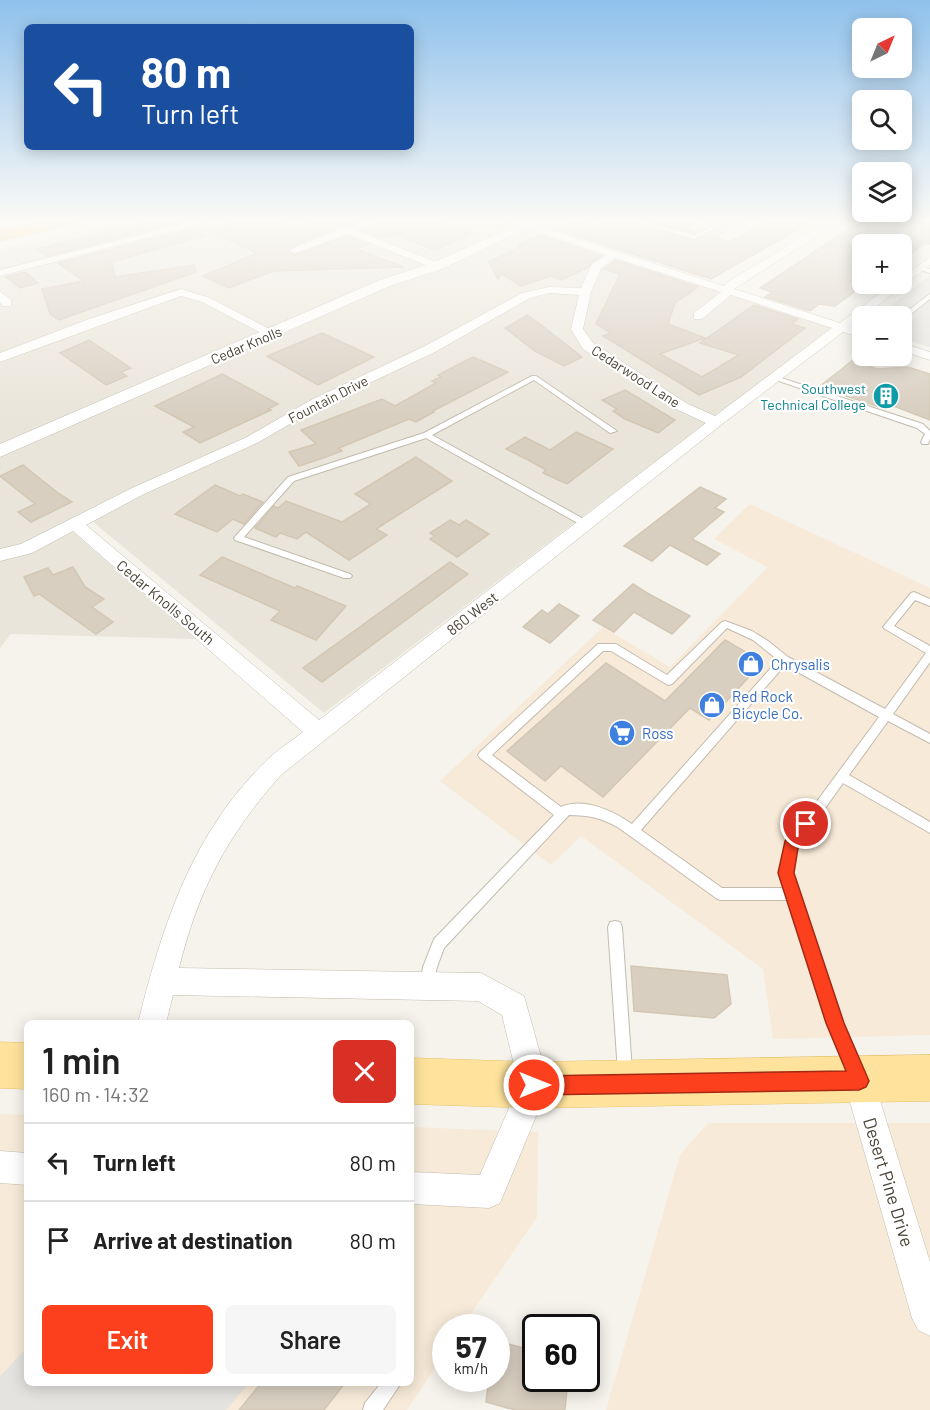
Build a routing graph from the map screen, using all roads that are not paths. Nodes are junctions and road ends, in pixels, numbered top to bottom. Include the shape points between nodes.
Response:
1 (381, 285) edge
2 (588, 285) edge
3 (707, 285) edge
4 (730, 285) edge
5 (726, 291) junction
6 (585, 292) junction
7 (888, 294) edge
8 (930, 296) edge
9 (875, 306) edge
10 (912, 311) edge
11 (698, 316) dead end
12 (852, 323) edge
13 (852, 327) edge
14 (273, 334) junction
15 (912, 350) edge
16 (930, 356) edge
17 (0, 358) edge
18 (775, 378) junction
19 (716, 422) junction
20 (613, 431) dead end
21 (427, 435) junction
22 (925, 442) dead end
23 (0, 450) edge
24 (586, 524) junction
25 (76, 525) junction
26 (0, 555) edge
27 (347, 576) dead end
28 (930, 603) edge
29 (930, 650) edge
30 (930, 655) edge
31 (784, 660) junction
32 (885, 715) junction
33 (318, 732) junction
34 (930, 739) edge
35 (841, 776) junction
36 (562, 814) junction
37 (930, 828) edge
38 (633, 831) junction
39 (793, 894) junction
40 (615, 927) dead end
41 (162, 981) junction
42 (427, 985) junction
43 (153, 1020) edge
44 (0, 1065) edge
45 (24, 1066) edge
46 (930, 1078) edge
47 (414, 1081) edge
48 (859, 1081) junction
49 (626, 1084) junction
50 (534, 1085) junction
51 (0, 1167) edge
52 (24, 1169) edge
53 (414, 1188) edge
54 (930, 1318) edge
55 (390, 1386) edge
56 (372, 1410) edge

1 - 14 street, Cedar Knolls
2 - 6 street, Cedarwood Lane
3 - 5 street
4 - 5 street
5 - 11 street via 724,297
5 - 12 street
6 - 19 street, Cedarwood Lane via 577,329 588,345 683,407
6 - 25 street, Fountain Drive via 549,290 526,295 252,440 138,490
7 - 9 street, 860 West
8 - 10 lane
13 - 18 street, 860 West
14 - 17 street via 206,300 181,292
14 - 23 street, Cedar Knolls
15 - 16 street
18 - 19 street, 860 West
18 - 22 lane via 920,426 929,434
19 - 24 street, 860 West
20 - 21 lane via 534,377
21 - 24 lane
21 - 27 lane via 291,479 238,538
24 - 33 street, 860 West
25 - 26 street via 26,549
25 - 33 street, Cedar Knolls South
28 - 29 lane via 914,595 888,627
30 - 32 lane
31 - 32 lane
31 - 36 lane via 771,647 725,624 668,681 613,647 601,647 484,755
31 - 38 lane
32 - 34 lane
32 - 35 lane
33 - 41 street, 860 West via 249,792 220,832 182,908
35 - 37 lane
35 - 39 lane via 790,846 786,873
36 - 38 lane via 566,810 605,812
36 - 42 lane via 439,944
38 - 39 lane via 720,894
39 - 48 lane via 835,1023
40 - 49 lane
41 - 42 street
41 - 43 street, 860 West
42 - 50 street via 481,987 514,1006
44 - 45 main road
46 - 48 main road
47 - 50 main road
48 - 49 main road
48 - 54 street, Desert Pine Drive
49 - 50 main road
50 - 53 street via 489,1192
51 - 52 street
55 - 56 lane

